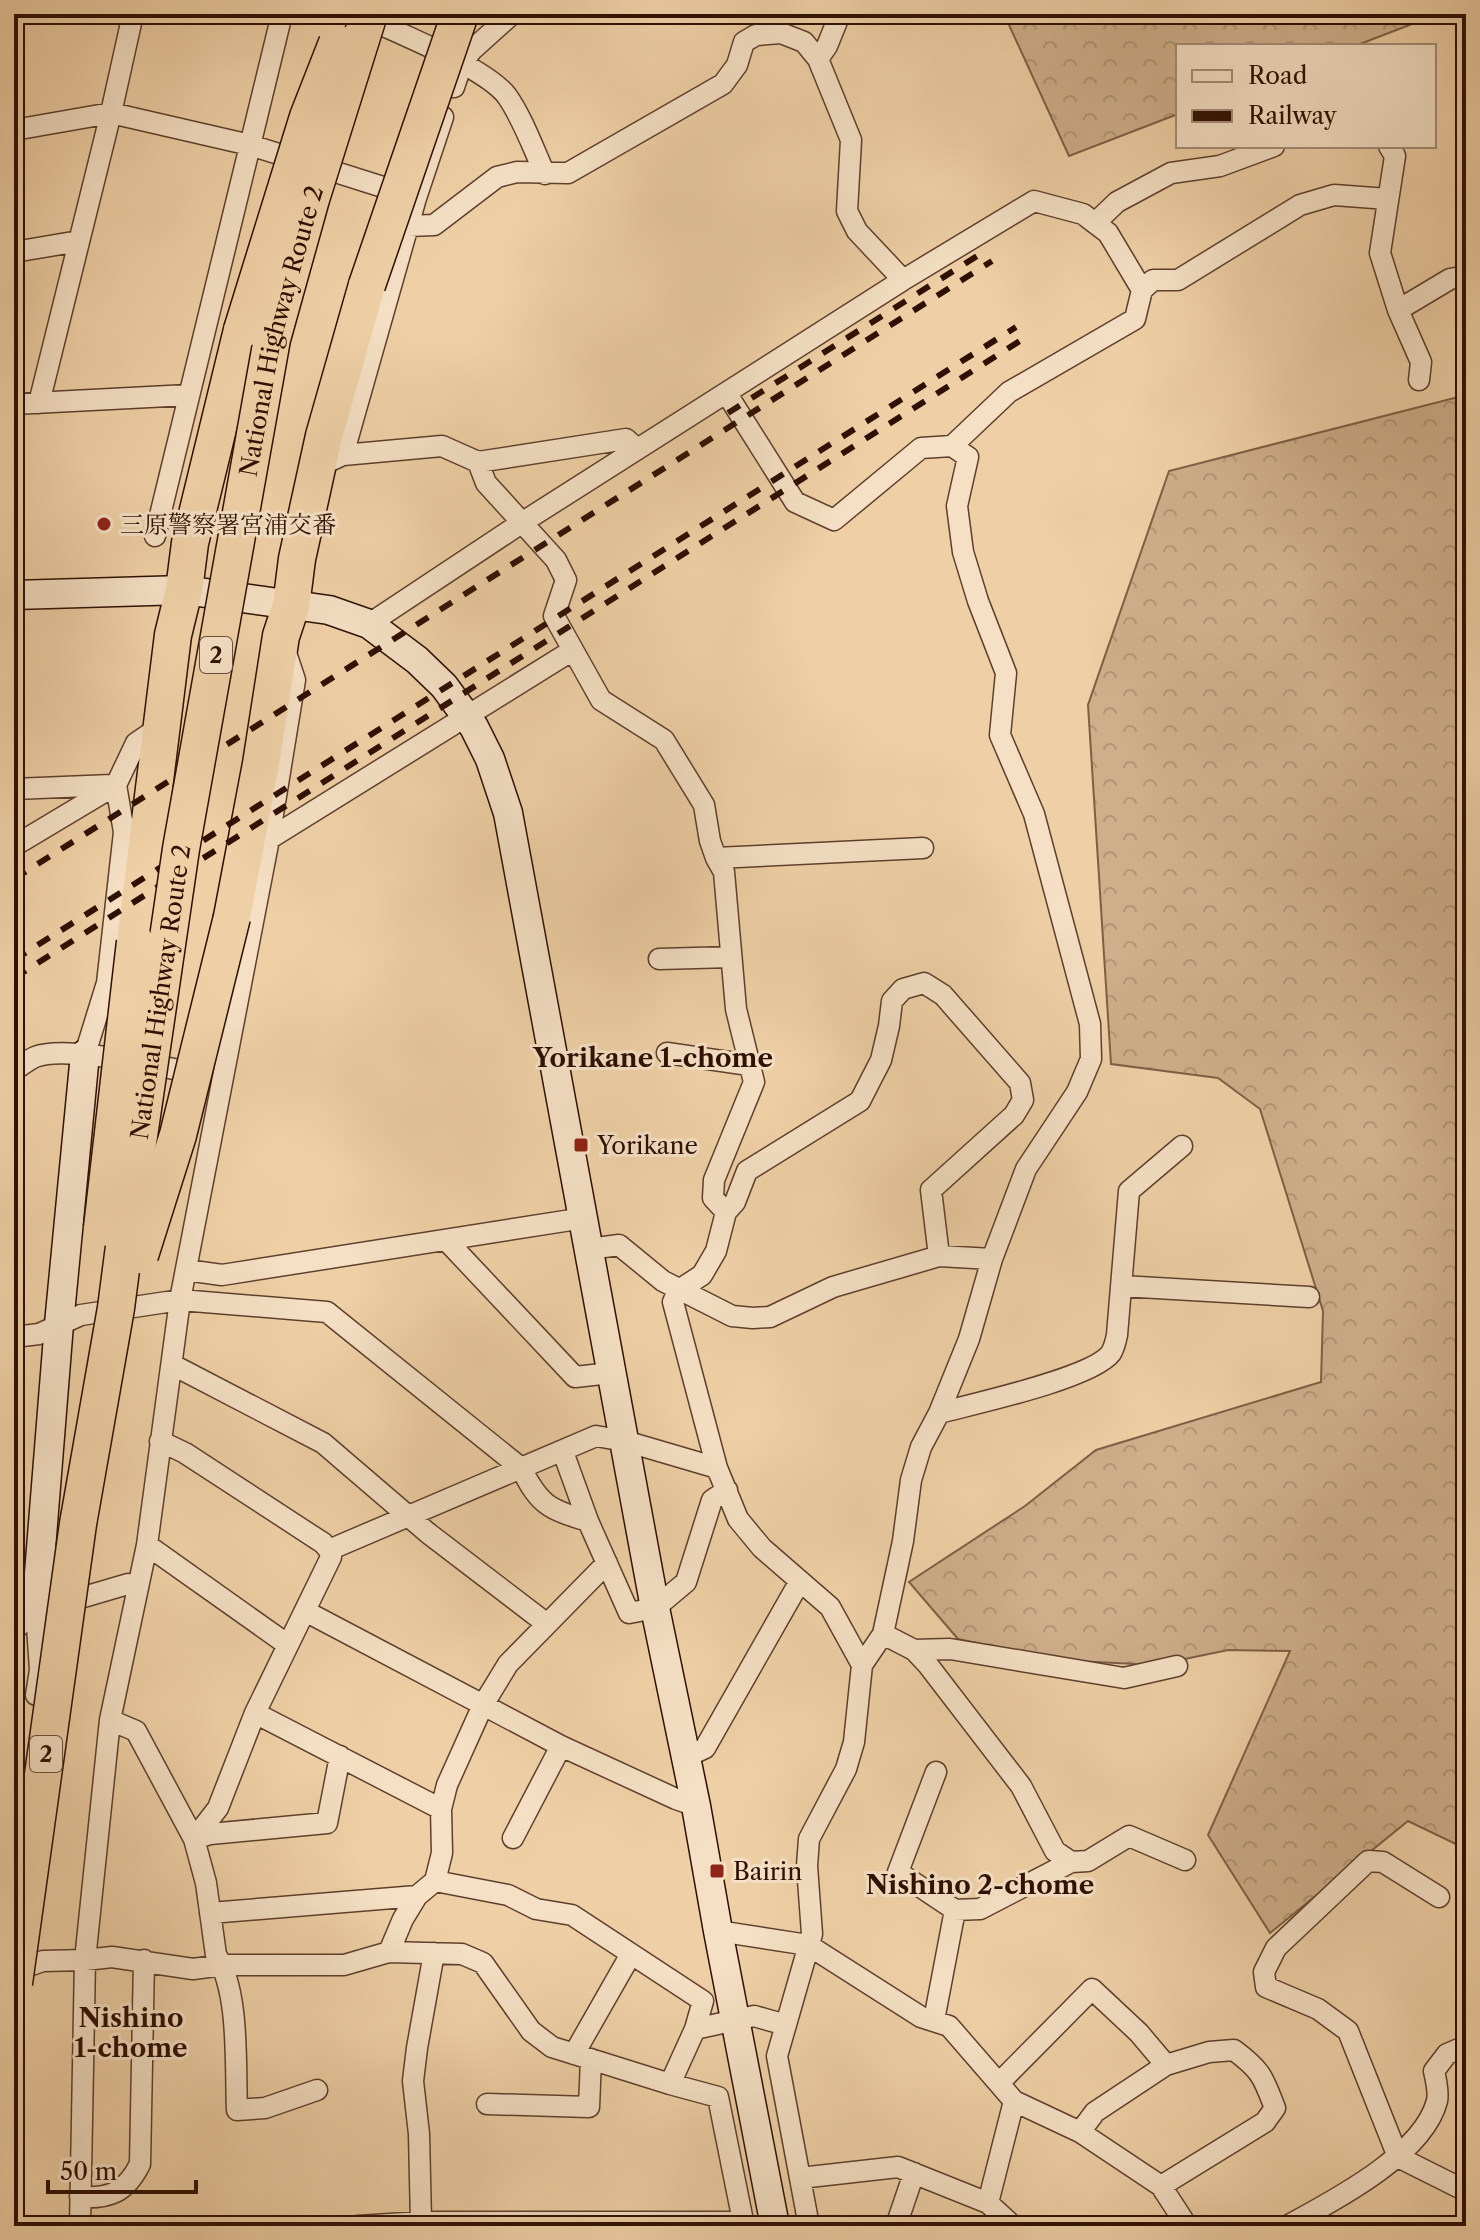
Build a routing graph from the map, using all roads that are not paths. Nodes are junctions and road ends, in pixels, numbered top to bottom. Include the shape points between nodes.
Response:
1 (132, 14) edge
2 (282, 14) edge
3 (348, 14) edge
4 (358, 14) edge
5 (369, 14) edge
6 (460, 14) edge
7 (512, 14) edge
8 (840, 14) edge
9 (818, 59) junction
10 (462, 63) junction
11 (111, 113) junction
12 (14, 130) edge
13 (250, 145) junction
14 (1269, 148) edge
15 (1390, 148) edge
16 (545, 174) junction
17 (416, 198) junction
18 (1388, 199) junction
19 (1095, 223) junction
20 (408, 226) junction
21 (79, 241) junction
22 (14, 252) edge
23 (1466, 276) edge
24 (903, 280) junction
25 (1142, 290) junction
26 (1398, 310) junction
27 (1419, 380) dead end
28 (727, 394) junction
29 (188, 395) junction
30 (39, 403) junction
31 (14, 404) edge
32 (952, 446) junction
33 (637, 449) junction
34 (174, 454) junction
35 (331, 460) junction
36 (478, 462) junction
37 (199, 504) junction
38 (523, 522) junction
39 (155, 536) dead end
40 (184, 590) junction
41 (14, 595) edge
42 (286, 621) junction
43 (369, 624) junction
44 (573, 650) junction
45 (466, 716) junction
46 (161, 726) junction
47 (116, 785) junction
48 (75, 787) junction
49 (14, 789) edge
50 (78, 808) junction
51 (269, 839) junction
52 (14, 846) edge
53 (923, 848) dead end
54 (716, 858) junction
55 (731, 957) junction
56 (659, 959) dead end
57 (667, 1053) dead end
58 (85, 1054) junction
59 (749, 1065) junction
60 (14, 1070) edge
61 (223, 1078) junction
62 (1182, 1146) dead end
63 (726, 1212) junction
64 (584, 1218) junction
65 (446, 1240) junction
66 (589, 1249) junction
67 (939, 1256) junction
68 (992, 1259) junction
69 (186, 1270) junction
70 (1122, 1286) junction
71 (679, 1290) junction
72 (1309, 1297) dead end
73 (180, 1300) junction
74 (116, 1308) junction
75 (59, 1324) junction
76 (14, 1337) edge
77 (173, 1365) junction
78 (611, 1373) junction
79 (939, 1413) junction
80 (160, 1441) junction
81 (625, 1441) junction
82 (563, 1452) junction
83 (521, 1468) junction
84 (717, 1468) junction
85 (727, 1490) junction
86 (410, 1516) junction
87 (588, 1521) junction
88 (78, 1524) junction
89 (147, 1545) junction
90 (329, 1550) junction
91 (607, 1563) junction
92 (800, 1581) junction
93 (138, 1587) junction
94 (655, 1608) junction
95 (36, 1611) junction
96 (305, 1611) junction
97 (547, 1624) junction
98 (14, 1630) edge
99 (883, 1634) junction
100 (288, 1645) junction
101 (914, 1650) junction
102 (862, 1665) junction
103 (1177, 1666) dead end
104 (483, 1705) junction
105 (255, 1713) junction
106 (110, 1720) junction
107 (561, 1746) junction
108 (340, 1756) junction
109 (686, 1757) junction
110 (936, 1772) dead end
111 (696, 1806) junction
112 (441, 1809) junction
113 (203, 1833) junction
114 (513, 1838) dead end
115 (14, 1856) edge
116 (1185, 1860) dead end
117 (1071, 1862) junction
118 (435, 1881) junction
119 (417, 1896) junction
120 (1439, 1897) dead end
121 (955, 1910) junction
122 (210, 1913) junction
123 (718, 1931) junction
124 (808, 1945) junction
125 (389, 1952) junction
126 (434, 1953) junction
127 (631, 1954) junction
128 (85, 1960) junction
129 (144, 1960) junction
130 (223, 1965) junction
131 (14, 1971) edge
132 (14, 1983) edge
133 (934, 2020) junction
134 (736, 2021) junction
135 (786, 2025) junction
136 (695, 2029) junction
137 (1466, 2046) edge
138 (582, 2057) junction
139 (1166, 2065) junction
140 (999, 2083) junction
141 (670, 2084) junction
142 (317, 2090) dead end
143 (1014, 2101) junction
144 (487, 2104) dead end
145 (1080, 2132) junction
146 (1398, 2157) junction
147 (914, 2173) junction
148 (800, 2178) junction
149 (1161, 2186) junction
150 (1466, 2191) edge
151 (80, 2197) junction
152 (988, 2203) junction
153 (421, 2222) junction
154 (743, 2224) edge
155 (1010, 2225) edge
156 (80, 2226) edge
157 (358, 2226) edge
158 (775, 2226) edge
159 (809, 2226) edge
160 (896, 2226) edge
161 (1187, 2226) edge
162 (1287, 2226) edge

1 - 11 street
2 - 13 street
3 - 37 highway, bridge via 308,117 242,330
4 - 10 street
5 - 74 highway, National Highway Route 2 / 2, bridge via 272,339 181,849
6 - 35 highway, bridge via 367,285 324,436
7 - 10 street
8 - 9 street
9 - 16 street via 804,42 781,33 756,35 744,42 737,65 723,84 568,173
9 - 24 street via 851,140 847,211 857,231
10 - 16 street via 505,94
10 - 17 street
11 - 12 street
11 - 13 street
11 - 21 street
13 - 17 street
13 - 29 street
14 - 19 street via 1220,166 1171,173 1117,202
15 - 18 street via 1395,156
16 - 20 street via 497,177 434,225
17 - 20 street
18 - 25 street via 1334,195 1300,205 1178,280 1153,280
18 - 26 street via 1380,253
19 - 24 street via 1083,214 1034,201
19 - 25 street via 1108,233
20 - 35 street
21 - 22 street
21 - 30 street
23 - 26 street via 1450,279
24 - 28 street
25 - 32 street via 1135,319 1009,392
26 - 27 street via 1421,362
28 - 32 street via 795,502 834,520 921,448
28 - 33 street
29 - 30 street
29 - 34 street
30 - 31 street
32 - 68 street via 968,457 957,506 963,552 1006,673 1000,735 1034,814 1090,1024 1091,1059 1077,1092 1026,1169
33 - 36 street via 626,439
33 - 38 street
34 - 37 street
34 - 39 street
35 - 36 street via 442,446
35 - 42 highway via 297,559
36 - 38 street via 486,483
37 - 40 highway
38 - 43 street
38 - 44 street via 566,580 554,616
40 - 41 street
40 - 42 street
40 - 46 highway
42 - 43 street via 329,610
42 - 51 street via 295,680
42 - 74 highway, bridge via 232,917 178,1135 138,1259
43 - 45 street via 435,677
44 - 45 street
44 - 54 street via 601,700 664,740 704,805
45 - 51 street
45 - 64 street via 490,759 508,813
46 - 47 street via 136,743
46 - 88 highway, bridge via 94,1305
47 - 48 street
47 - 50 street
47 - 58 street via 124,832 107,983
48 - 49 street
48 - 50 street
50 - 52 street
51 - 61 street
53 - 54 street
54 - 55 street via 724,872
55 - 56 street
55 - 59 street
57 - 59 street
58 - 60 street via 36,1056
58 - 61 street
58 - 75 street
59 - 63 street via 754,1082 714,1180 713,1198
61 - 69 street
62 - 70 street via 1129,1191
63 - 67 street via 747,1171 860,1101 881,1060 892,1001 903,989 924,983 943,995 1020,1083 1023,1100 1014,1115 931,1190
63 - 71 street via 716,1251 702,1275
64 - 65 street
64 - 66 street
65 - 69 street via 222,1275
65 - 78 street via 575,1377
66 - 71 street via 619,1245
66 - 78 street
67 - 68 street
67 - 71 street via 833,1287 770,1317 732,1316
68 - 79 street via 969,1339
69 - 73 street
70 - 72 street
70 - 79 street via 1117,1335 1102,1361 1076,1374
71 - 84 street via 673,1302
73 - 75 street via 81,1315
73 - 77 street
73 - 83 street via 327,1312
74 - 88 highway, National Highway Route 2 / 2, bridge
75 - 76 street via 39,1334
75 - 95 street
77 - 80 street
77 - 86 street via 323,1443
78 - 81 street
79 - 99 street via 911,1480
80 - 89 street
80 - 90 street
81 - 82 street via 596,1436
81 - 84 street
81 - 94 street
82 - 83 street
82 - 87 street
83 - 86 street
83 - 87 street via 533,1492 552,1510
84 - 85 street
85 - 92 street via 738,1519
85 - 94 street via 712,1500 686,1582
86 - 90 street
86 - 97 street
87 - 91 street
88 - 132 highway, National Highway Route 2 / 2, bridge
89 - 93 street
89 - 100 street
90 - 96 street via 331,1557
91 - 94 street via 629,1613
91 - 97 street
92 - 102 street via 830,1607
92 - 109 street via 705,1748
93 - 95 street via 128,1584
93 - 106 street
94 - 109 street
95 - 98 street
95 - 115 street via 40,1670
96 - 100 street
96 - 104 street
97 - 104 street via 508,1664
99 - 101 street
99 - 102 street
100 - 105 street
101 - 103 street via 950,1649 1124,1678
101 - 117 street via 1021,1786 1055,1851
102 - 124 street via 846,1769 809,1839
104 - 107 street
104 - 112 street
105 - 108 street
105 - 113 street
106 - 113 street via 136,1731
106 - 128 street
107 - 111 street
107 - 114 street
108 - 112 street
108 - 113 street via 327,1823
109 - 111 street
110 - 121 street via 898,1872
111 - 123 street
112 - 118 street via 442,1853
113 - 122 street
116 - 117 street via 1129,1836 1088,1861
117 - 121 street via 980,1909
118 - 119 street
118 - 127 street via 572,1915
119 - 122 street
119 - 125 street
120 - 146 street via 1383,1862 1368,1861 1276,1948 1264,1972 1266,1987 1318,2009 1348,2031
121 - 133 street
122 - 130 street via 216,1955
123 - 124 street
123 - 134 street
124 - 133 street via 921,2017
124 - 135 street
125 - 126 street
125 - 130 street via 344,1965
126 - 138 street via 462,1954 483,1963 531,2031 552,2047
126 - 153 street via 413,2081
127 - 136 street via 703,2001
127 - 138 street
128 - 129 street
128 - 131 street via 43,1961
128 - 151 street
129 - 130 street via 193,1969
129 - 151 street via 140,2164 132,2181 112,2195
130 - 142 street via 230,1987 237,2110 265,2108
133 - 140 street via 949,2026
134 - 135 street via 754,2016
134 - 136 street
134 - 158 street
135 - 148 street via 777,2056
136 - 141 street
137 - 146 street via 1447,2054 1434,2071 1438,2097 1431,2117
138 - 141 street
138 - 144 street via 589,2107
139 - 140 street via 1092,1989
139 - 145 street via 1095,2112
139 - 149 street via 1234,2050 1263,2077 1275,2108 1265,2122
140 - 143 street
141 - 154 street via 718,2097
143 - 145 street
143 - 152 street
145 - 149 street
146 - 150 street
146 - 162 street
147 - 148 street via 898,2167
147 - 152 street
147 - 160 street
148 - 159 street
149 - 161 street
151 - 156 street
152 - 155 street
153 - 154 street
153 - 157 street

